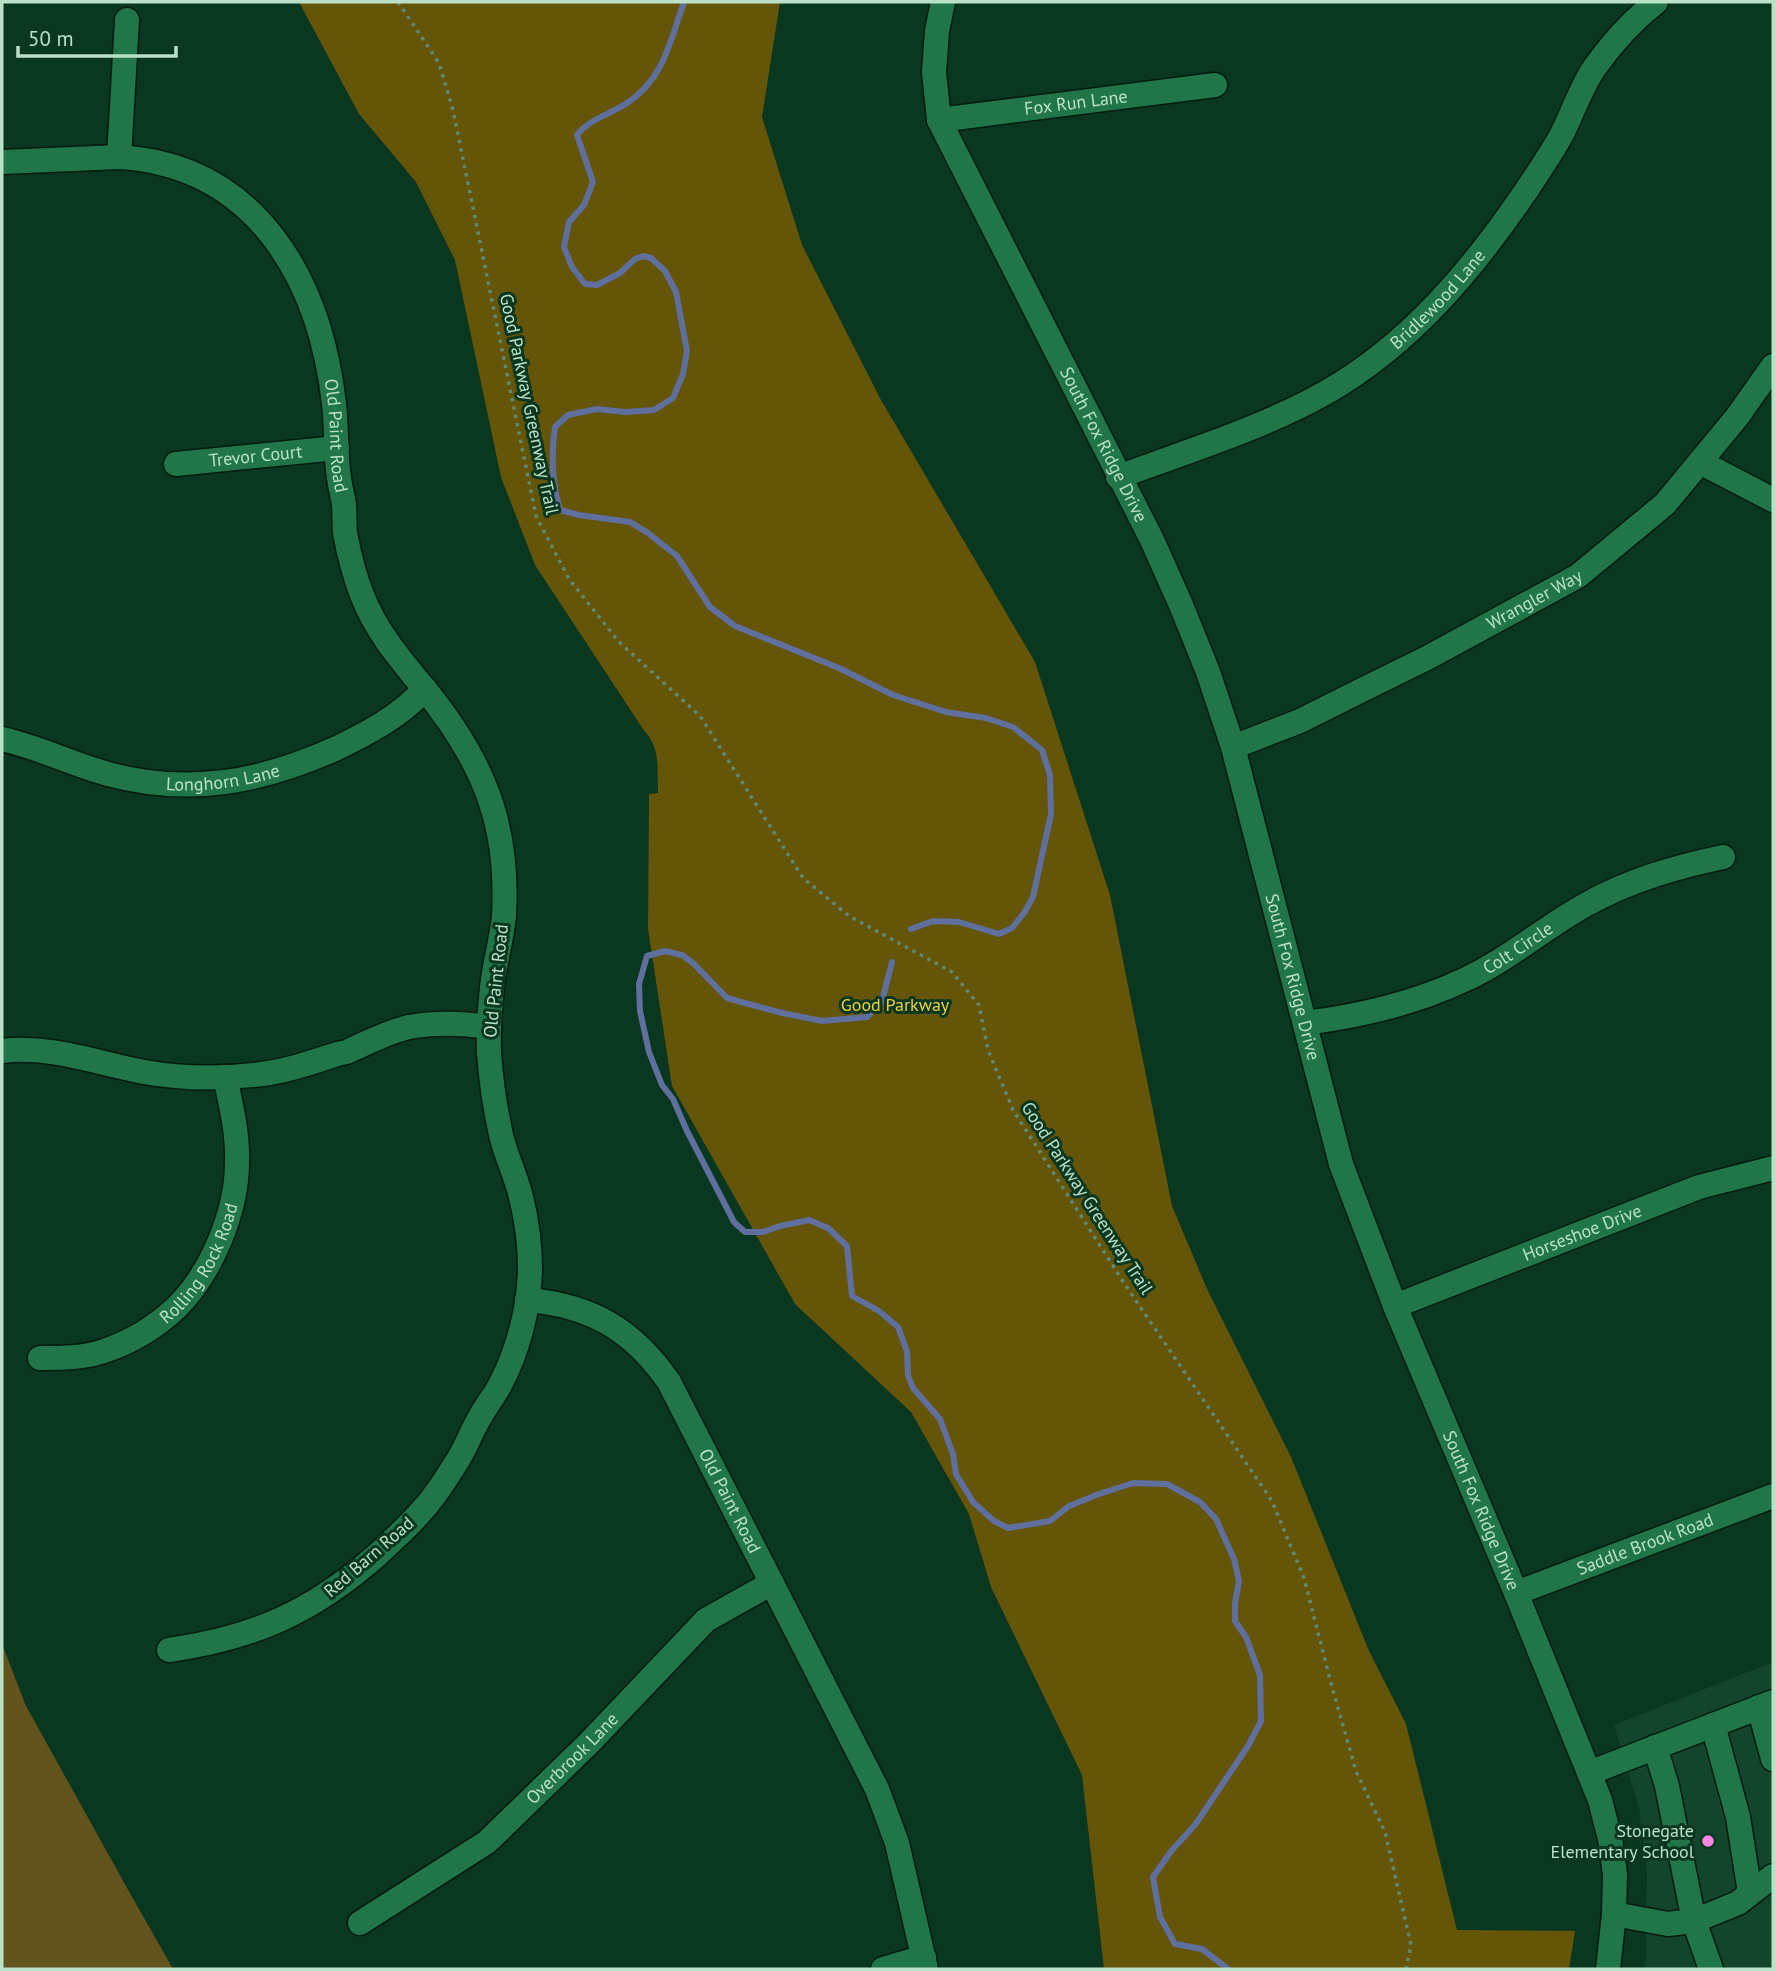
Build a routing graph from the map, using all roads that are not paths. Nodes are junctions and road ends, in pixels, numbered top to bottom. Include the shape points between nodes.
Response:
1 (943, 2) edge
2 (1656, 2) edge
3 (127, 20) dead end
4 (1215, 85) dead end
5 (939, 120) junction
6 (119, 157) junction
7 (2, 162) edge
8 (1773, 366) edge
9 (337, 448) junction
10 (1700, 462) junction
11 (176, 464) dead end
12 (1118, 477) junction
13 (1773, 500) edge
14 (425, 689) junction
15 (2, 739) edge
16 (1233, 747) junction
17 (1723, 857) dead end
18 (1305, 1023) junction
19 (489, 1027) junction
20 (2, 1051) edge
21 (225, 1077) junction
22 (1773, 1168) edge
23 (527, 1300) junction
24 (1395, 1306) junction
25 (40, 1358) dead end
26 (1773, 1496) edge
27 (772, 1583) junction
28 (1516, 1592) junction
29 (169, 1650) dead end
30 (1766, 1704) edge
31 (1713, 1725) junction
32 (1656, 1747) junction
33 (1773, 1759) edge
34 (1589, 1773) junction
35 (1773, 1876) edge
36 (1750, 1894) junction
37 (1614, 1914) junction
38 (1694, 1921) junction
39 (360, 1923) dead end
40 (925, 1963) edge
41 (883, 1969) edge
42 (1608, 1969) edge
43 (1711, 1969) edge

1 - 5 street, South Fox Ridge Drive via 934,72
2 - 12 street, Bridlewood Lane via 1619,36 1594,69 1528,188 1460,279 1406,335 1325,393 1272,419
3 - 6 street
4 - 5 street, Fox Run Lane
5 - 12 street, South Fox Ridge Drive
6 - 7 street, Old Paint Road
6 - 9 street, Old Paint Road via 169,165 203,178 251,212 281,246 299,278 325,352
8 - 10 street, Wrangler Way
9 - 11 street, Trevor Court
9 - 14 street, Old Paint Road via 344,527 364,600 381,634
10 - 13 street
10 - 16 street, Wrangler Way via 1665,504 1578,576 1300,721
12 - 16 street, South Fox Ridge Drive via 1181,605
14 - 15 street, Longhorn Lane via 372,732 304,763 229,782 146,782
14 - 19 street, Old Paint Road via 478,770 501,841 504,920
16 - 18 street, South Fox Ridge Drive
17 - 18 street, Colt Circle via 1679,866 1619,888 1566,916 1506,957 1424,997 1380,1011
18 - 24 street, South Fox Ridge Drive via 1341,1164
19 - 21 street via 439,1023 408,1028 307,1064
19 - 23 street, Old Paint Road via 492,1091 528,1231
20 - 21 street via 41,1051 182,1077
21 - 25 street, Rolling Rock Road via 236,1129 233,1198 224,1231 187,1296 154,1326 102,1352
22 - 24 street, Horseshoe Drive via 1699,1187
23 - 27 street, Old Paint Road via 580,1309 607,1322 654,1360
23 - 29 street, Red Barn Road via 500,1386 432,1499 403,1531 318,1601 276,1623 238,1637
24 - 28 street, South Fox Ridge Drive
26 - 28 street, Saddle Brook Road
27 - 39 street, Overbrook Lane via 706,1620 589,1744 487,1842
27 - 40 street, Old Paint Road via 877,1790 897,1843
28 - 34 street, South Fox Ridge Drive
30 - 31 street
30 - 33 street
31 - 32 street
31 - 36 street via 1738,1817
32 - 34 street
32 - 38 street
34 - 37 street, South Fox Ridge Drive via 1610,1839
35 - 36 street
36 - 38 street
37 - 38 street via 1668,1924
37 - 42 street, South Fox Ridge Drive
38 - 43 street
40 - 41 street

